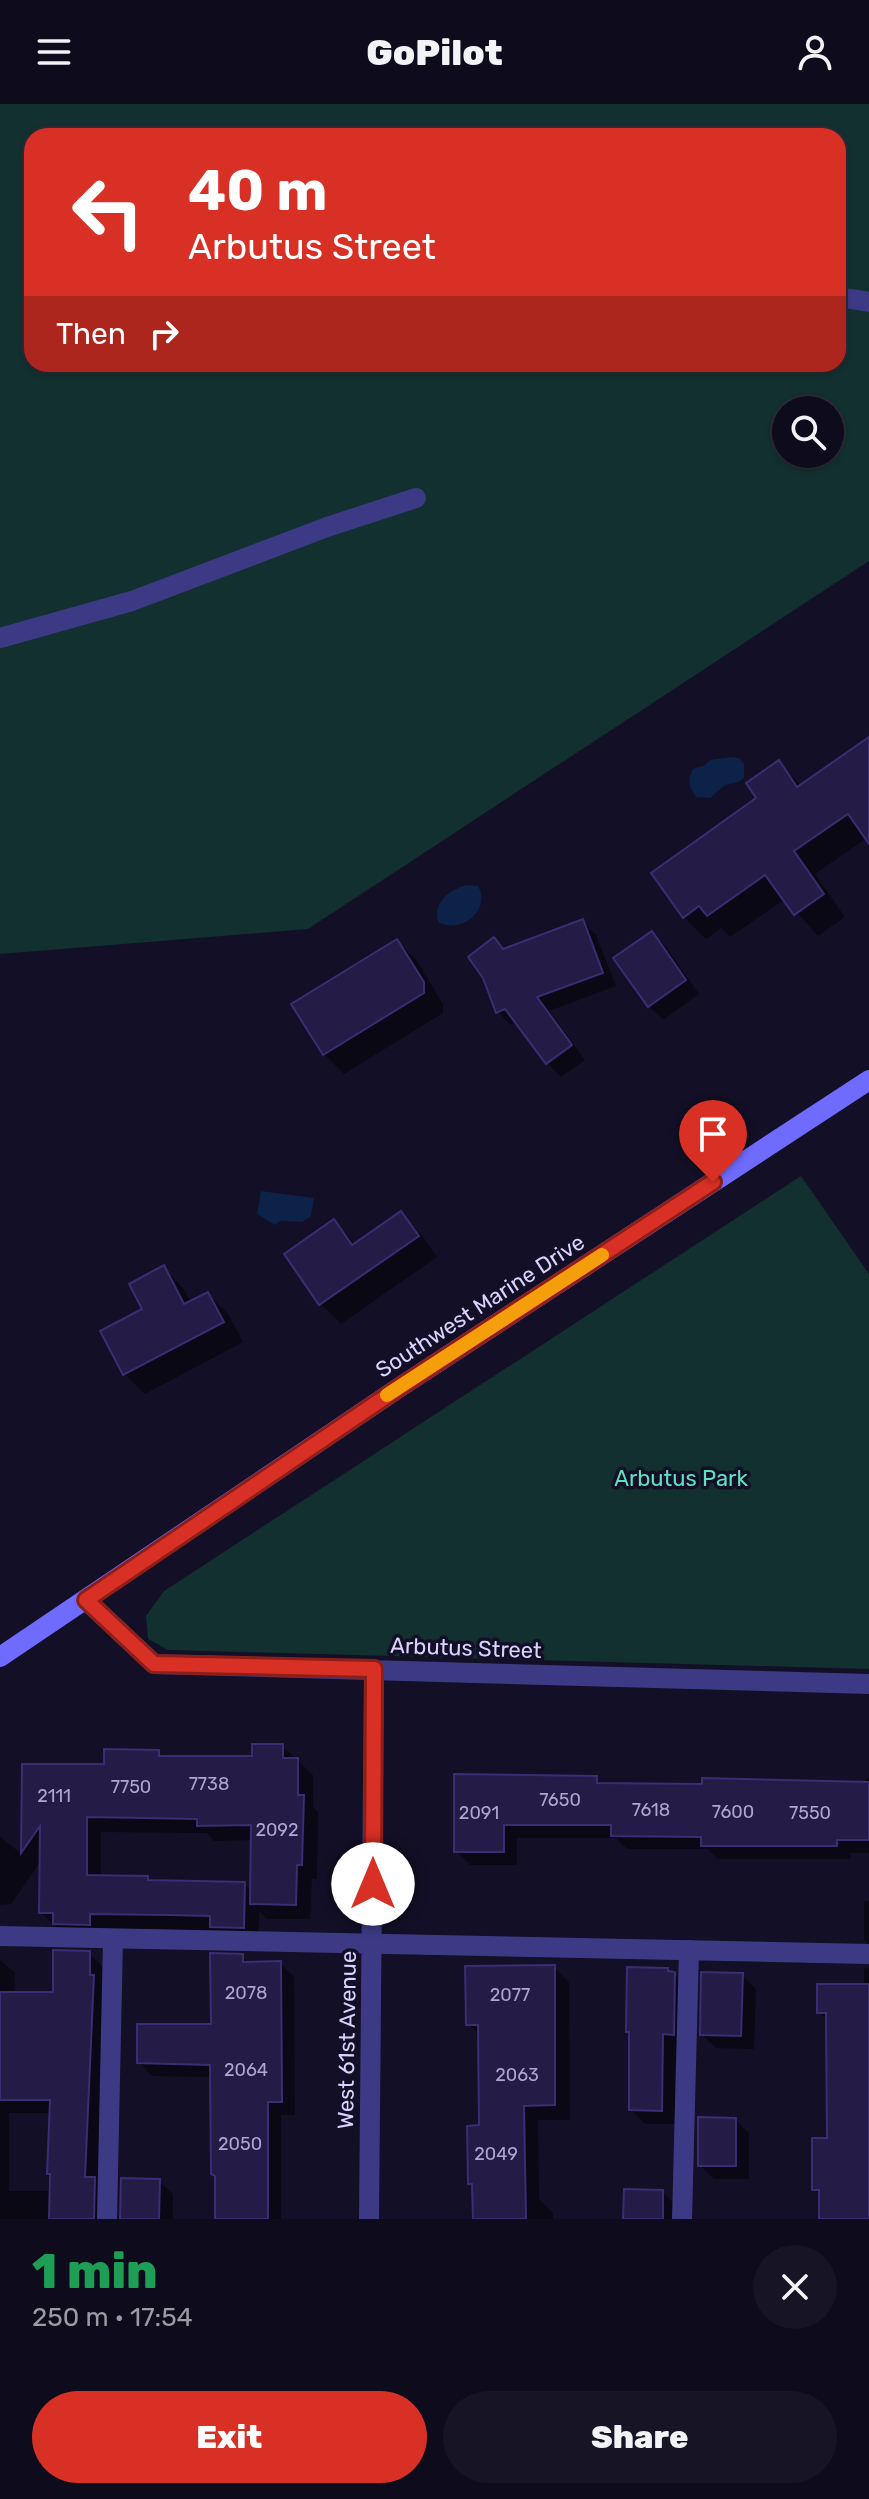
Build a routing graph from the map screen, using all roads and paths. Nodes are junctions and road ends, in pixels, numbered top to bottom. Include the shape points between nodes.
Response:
1 (846, 298) edge
2 (869, 302) edge
3 (416, 498) dead end
4 (0, 638) edge
5 (869, 1080) edge
6 (86, 1600) junction
7 (0, 1657) edge
8 (374, 1669) junction
9 (869, 1684) edge
10 (0, 1936) edge
11 (113, 1939) junction
12 (373, 1943) junction
13 (689, 1950) junction
14 (869, 1954) edge
15 (107, 2219) edge
16 (369, 2219) edge
17 (682, 2219) edge

1 - 2 street
3 - 4 street via 132,601
5 - 6 main road, Southwest Marine Drive
6 - 7 main road, Southwest Marine Drive
6 - 8 street, Arbutus Street via 154,1664
8 - 9 street, Arbutus Street
8 - 12 street, West 61st Avenue
10 - 11 street
11 - 12 street
11 - 15 street
12 - 13 street
12 - 16 street, West 61st Avenue
13 - 14 street
13 - 17 street

